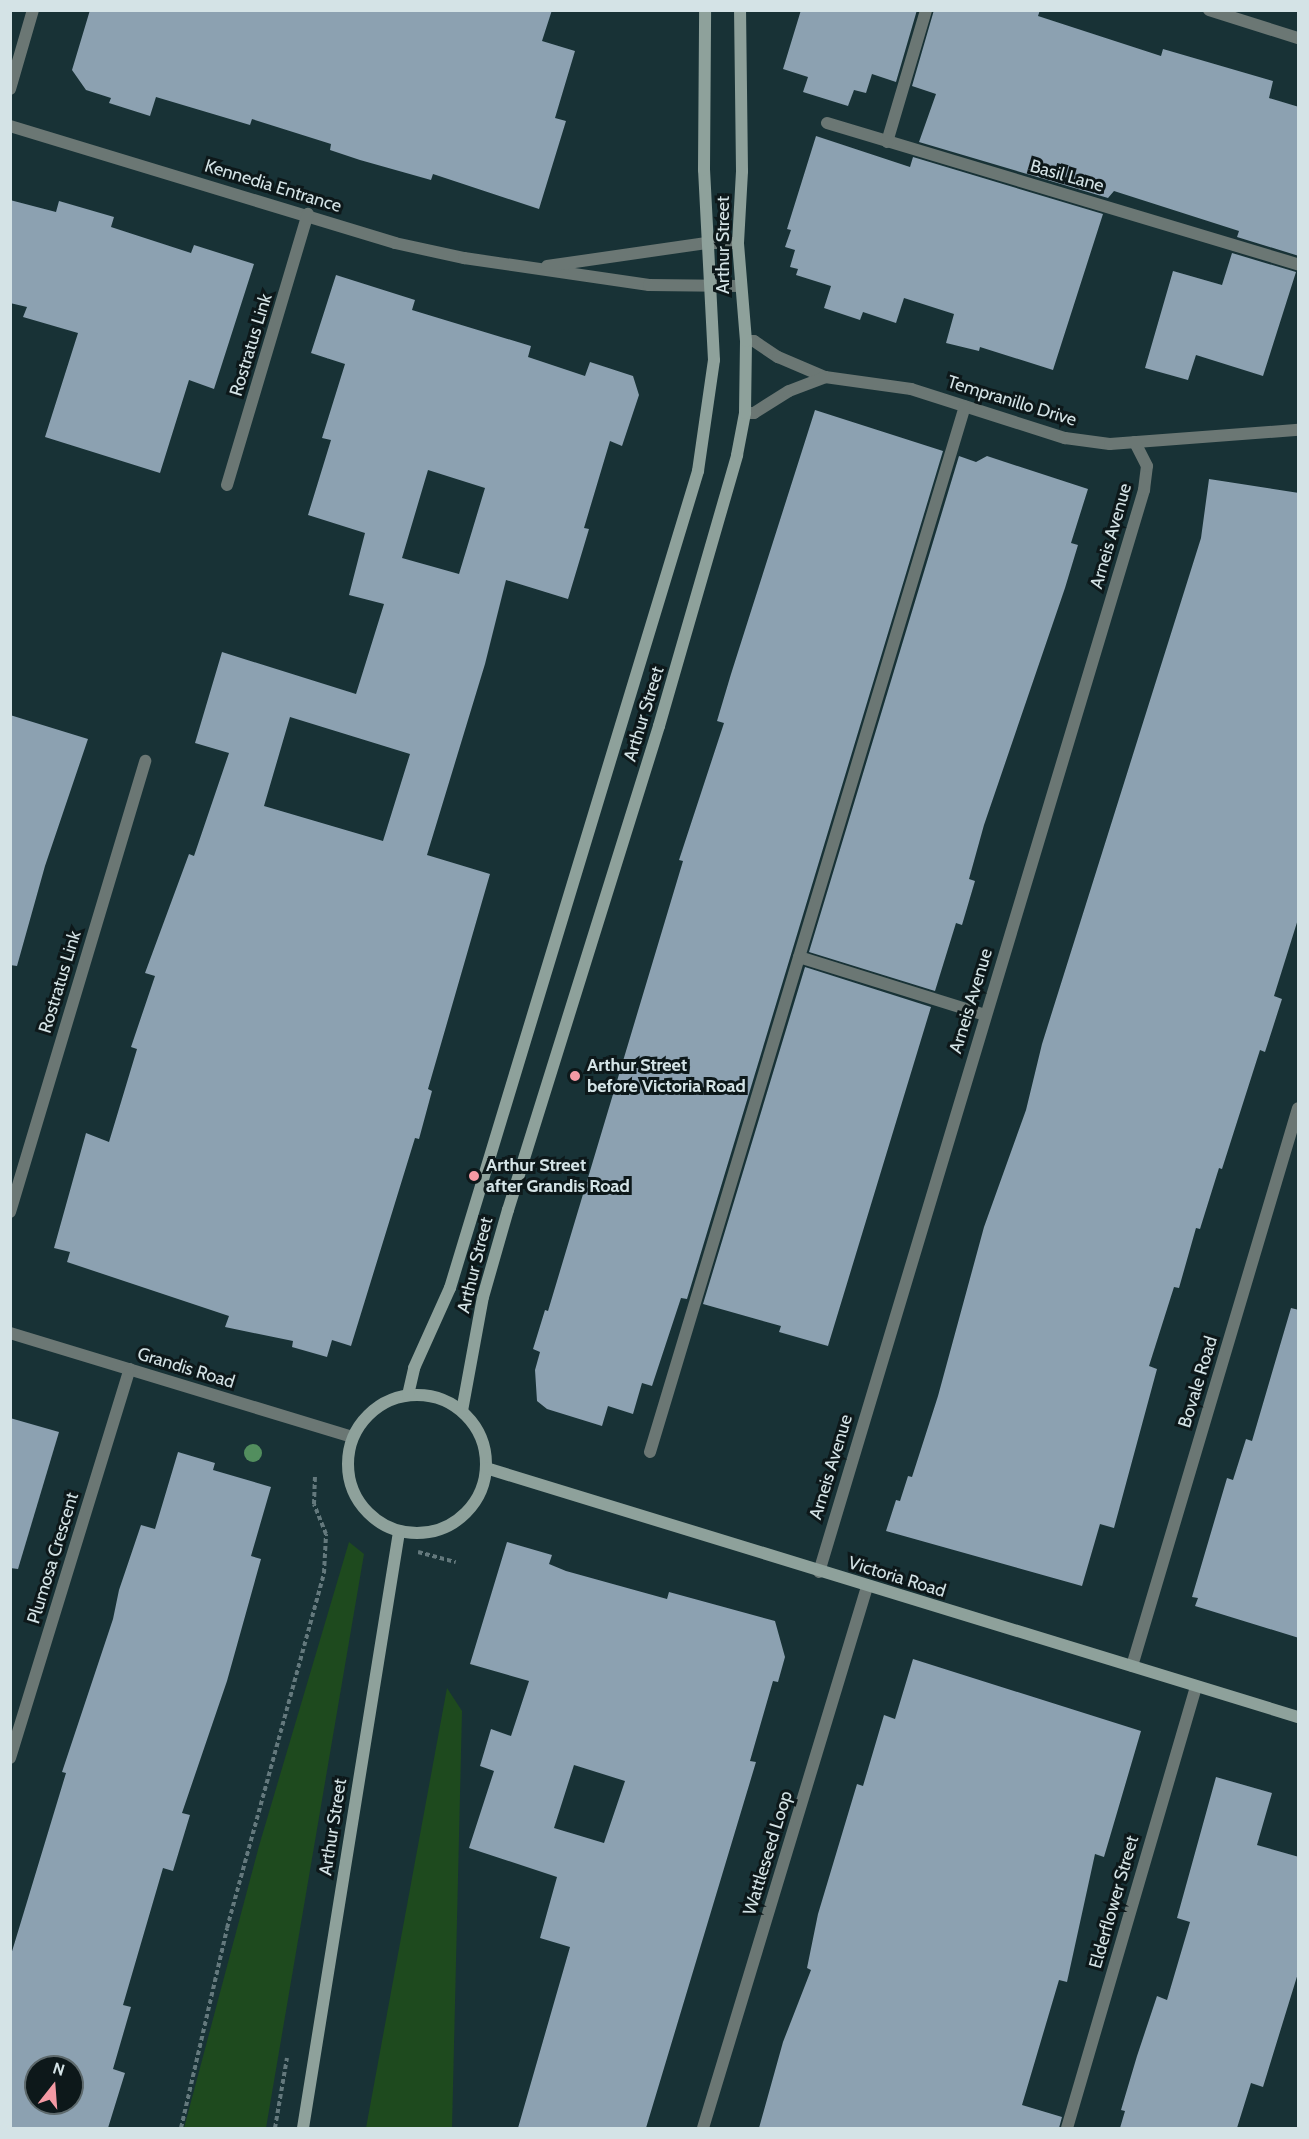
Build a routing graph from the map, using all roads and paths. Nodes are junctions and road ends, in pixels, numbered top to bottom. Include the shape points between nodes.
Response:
1 (33, 10) edge
2 (705, 10) edge
3 (740, 10) edge
4 (926, 10) edge
5 (1209, 10) edge
6 (1299, 38) edge
7 (10, 89) edge
8 (827, 123) dead end
9 (10, 126) edge
10 (887, 142) junction
11 (308, 214) junction
12 (706, 243) junction
13 (738, 243) junction
14 (1299, 264) edge
15 (528, 268) junction
16 (740, 286) junction
17 (709, 287) junction
18 (746, 341) junction
19 (825, 377) junction
20 (965, 406) junction
21 (745, 413) junction
22 (1299, 430) edge
23 (1135, 442) junction
24 (227, 485) dead end
25 (145, 761) dead end
26 (799, 957) junction
27 (986, 1015) junction
28 (1299, 1108) edge
29 (10, 1212) edge
30 (10, 1333) edge
31 (130, 1369) junction
32 (408, 1395) junction
33 (462, 1411) junction
34 (352, 1437) junction
35 (650, 1452) dead end
36 (486, 1468) junction
37 (315, 1475) dead end
38 (399, 1532) junction
39 (819, 1572) junction
40 (867, 1587) junction
41 (1132, 1666) junction
42 (1197, 1686) junction
43 (1299, 1717) edge
44 (10, 1758) edge
45 (181, 2128) edge
46 (303, 2128) edge
47 (703, 2128) edge
48 (1067, 2128) edge

1 - 7 street
2 - 12 street, Arthur Street
3 - 13 street, Arthur Street via 742,160
4 - 10 street
5 - 6 street
8 - 10 street, Basil Lane
9 - 11 street, Kennedia Entrance
10 - 14 street, Basil Lane
11 - 15 street, Kennedia Entrance via 395,243
11 - 24 street, Rostratus Link
12 - 13 street, Kennedia Entrance
12 - 15 street, Kennedia Entrance
12 - 17 street, Arthur Street
13 - 16 street, Arthur Street
15 - 17 street, Kennedia Entrance via 649,285
16 - 17 street, Kennedia Entrance
16 - 18 street, Arthur Street
17 - 32 street, Arthur Street via 714,360 698,471 450,1288 414,1368
18 - 19 street, Tempranillo Drive via 754,341 778,357
18 - 21 street, Arthur Street
19 - 20 street, Tempranillo Drive via 911,389
19 - 21 street, Tempranillo Drive via 789,391 754,413
20 - 23 street, Tempranillo Drive via 1065,438 1110,444
20 - 26 street
21 - 33 street, Arthur Street via 720,520 660,726 483,1297
22 - 23 street, Tempranillo Drive
23 - 27 street, Arneis Avenue via 1147,466 1144,490
25 - 29 street, Rostratus Link
26 - 27 street
26 - 35 street
27 - 39 street, Arneis Avenue
28 - 41 street, Bovale Road
30 - 31 street, Grandis Road
31 - 34 street, Grandis Road
31 - 44 street, Plumosa Crescent
32 - 33 street via 445,1400
32 - 34 street via 375,1408
33 - 36 street via 484,1444
34 - 38 street via 347,1460 349,1484 377,1522
36 - 38 street via 475,1503 460,1519 441,1529
36 - 39 street, Victoria Road
37 - 45 path via 314,1504 326,1534 324,1573 227,1928
38 - 46 street, Arthur Street
39 - 40 street, Victoria Road
40 - 41 street, Victoria Road
40 - 47 street, Wattleseed Loop
41 - 42 street, Victoria Road
42 - 43 street, Victoria Road
42 - 48 street, Elderflower Street

